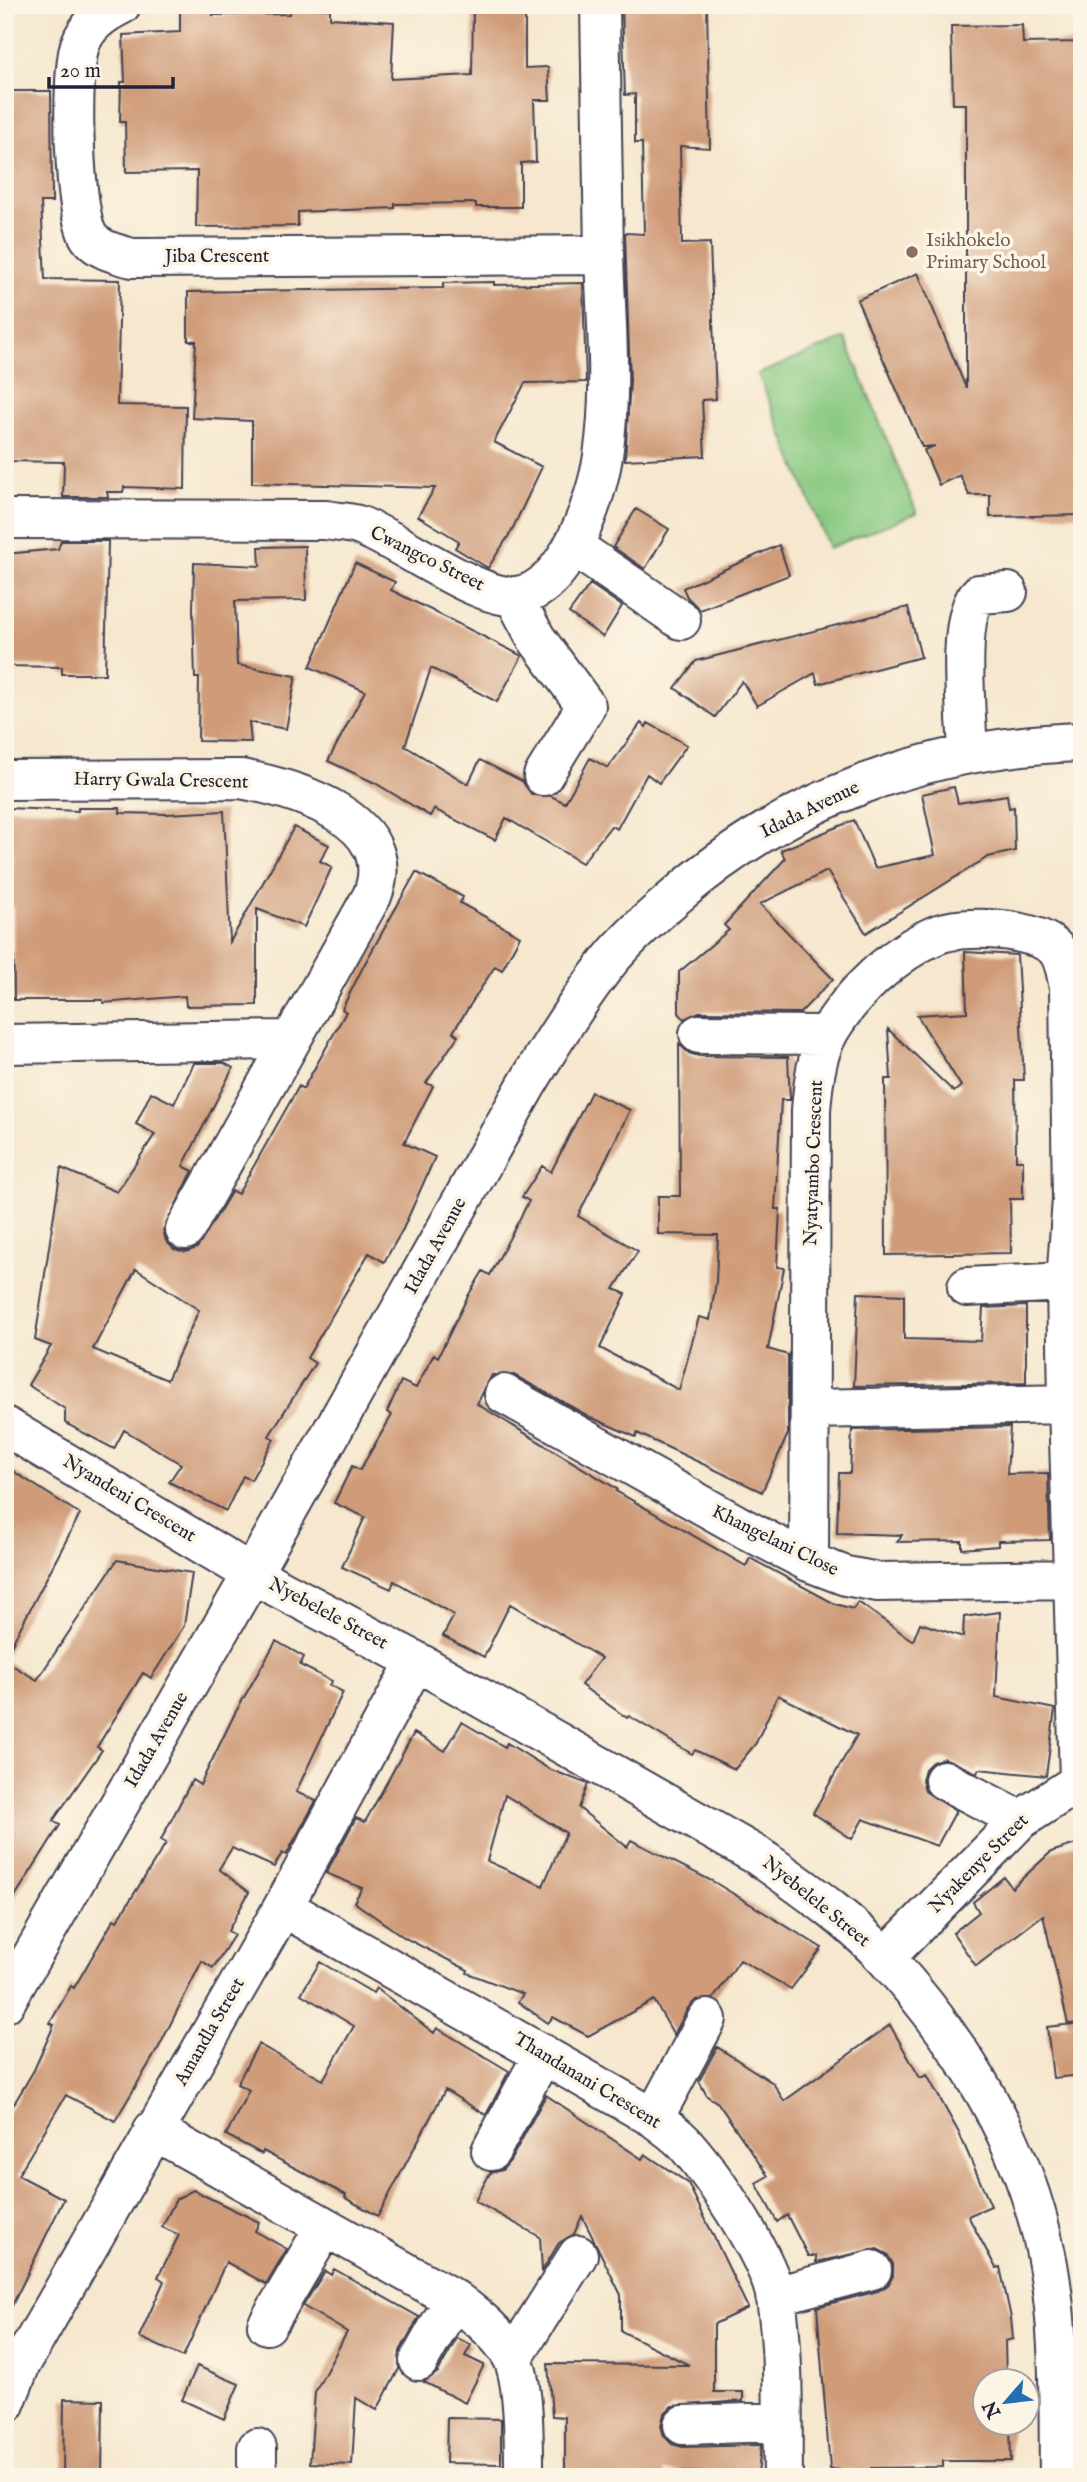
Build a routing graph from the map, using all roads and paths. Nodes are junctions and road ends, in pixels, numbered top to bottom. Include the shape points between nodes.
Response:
1 (121, 5) edge
2 (600, 5) edge
3 (604, 255) junction
4 (5, 519) edge
5 (573, 546) junction
6 (1008, 592) dead end
7 (514, 597) junction
8 (681, 620) dead end
9 (1082, 742) edge
10 (968, 752) junction
11 (544, 776) dead end
12 (5, 780) edge
13 (1069, 940) edge
14 (1076, 1032) edge
15 (699, 1034) dead end
16 (827, 1035) junction
17 (290, 1040) junction
18 (5, 1044) edge
19 (1077, 1199) edge
20 (185, 1230) dead end
21 (1066, 1282) junction
22 (967, 1287) dead end
23 (1072, 1384) edge
24 (505, 1394) dead end
25 (810, 1409) junction
26 (5, 1426) edge
27 (1077, 1557) edge
28 (809, 1562) junction
29 (252, 1574) junction
30 (416, 1661) junction
31 (944, 1780) dead end
32 (1080, 1781) edge
33 (1020, 1820) junction
34 (283, 1907) junction
35 (885, 1958) junction
36 (5, 2003) edge
37 (707, 2019) dead end
38 (543, 2054) junction
39 (654, 2118) junction
40 (153, 2130) junction
41 (491, 2151) dead end
42 (325, 2227) junction
43 (578, 2255) dead end
44 (872, 2270) dead end
45 (775, 2296) junction
46 (454, 2299) junction
47 (267, 2325) dead end
48 (513, 2358) junction
49 (419, 2361) dead end
50 (5, 2404) edge
51 (782, 2422) junction
52 (683, 2425) dead end
53 (524, 2477) edge
54 (783, 2477) edge
55 (1059, 2477) edge

1 - 3 street, Jiba Crescent via 92,25 77,61 76,151 82,222 91,240 111,253 132,258
2 - 3 street
3 - 5 street via 609,385 603,456 595,494
4 - 7 street, Cwangco Street via 326,520 356,524 476,587
5 - 7 street via 539,589
5 - 8 street
6 - 10 street via 979,594 970,610 964,643
7 - 11 street via 536,638 586,706
9 - 10 street, Idada Avenue
10 - 29 street, Idada Avenue via 909,767 797,812 699,876 611,959 562,1026 525,1088
12 - 17 street, Harry Gwala Crescent via 241,779 289,790 354,823 370,840 376,855 377,885
13 - 14 street, Nyatyambo Crescent via 1065,969
13 - 16 street, Nyatyambo Crescent via 1045,941 971,929 934,936 863,988
14 - 19 street, Nyatyambo Crescent
15 - 16 street
16 - 25 street, Nyatyambo Crescent via 813,1082 811,1110
17 - 18 street
17 - 20 street, Harry Gwala Crescent
19 - 21 street, Nyatyambo Crescent
21 - 22 street
21 - 23 street, Nyatyambo Crescent
23 - 25 street
23 - 27 street, Nyatyambo Crescent
24 - 28 street, Khangelani Close
25 - 28 street, Nyatyambo Crescent
26 - 29 street, Nyandeni Crescent
27 - 28 street, Khangelani Close via 878,1582
27 - 32 street, Nyatyambo Crescent
29 - 30 street, Nyebelele Street
29 - 36 street, Idada Avenue
30 - 34 street, Amandla Street
30 - 35 street, Nyebelele Street via 758,1856 810,1892
31 - 33 street
32 - 33 street, Nyakenye Street
33 - 35 street, Nyakenye Street
34 - 38 street, Thandanani Crescent
34 - 40 street, Amandla Street
35 - 55 street, Nyebelele Street via 954,2045 992,2104 1021,2169 1046,2254 1058,2352
37 - 39 street
38 - 39 street, Thandanani Crescent
38 - 41 street
39 - 45 street, Thandanani Crescent via 686,2145 708,2174 739,2220
40 - 42 street
40 - 50 street, Amandla Street via 21,2364
42 - 46 street
42 - 47 street
43 - 48 street
44 - 45 street
45 - 51 street, Thandanani Crescent
46 - 48 street via 493,2332
46 - 49 street
48 - 53 street via 524,2419
51 - 52 street
51 - 54 street, Thandanani Crescent

